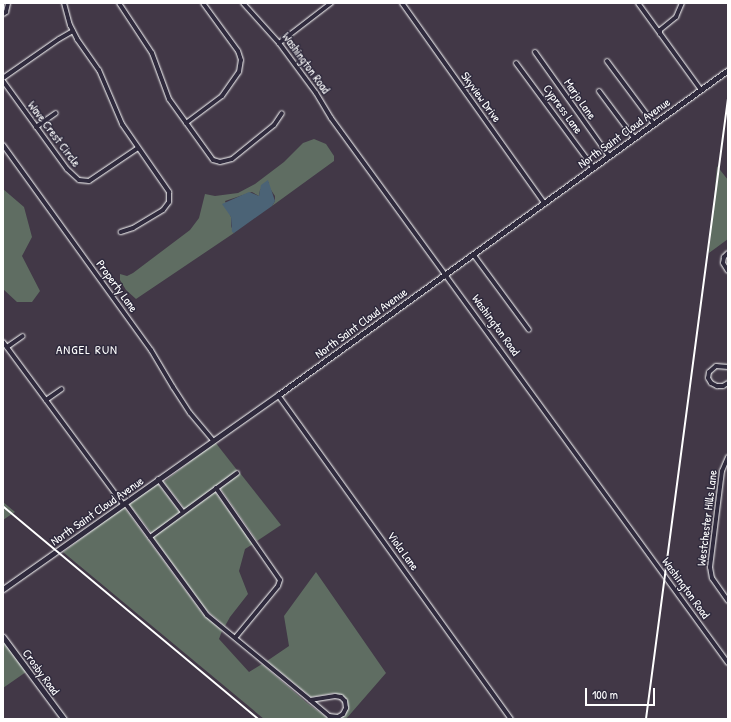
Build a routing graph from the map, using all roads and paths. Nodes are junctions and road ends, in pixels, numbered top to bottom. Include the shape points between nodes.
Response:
1 (8, 3) edge
2 (64, 3) edge
3 (119, 3) edge
4 (203, 3) edge
5 (243, 3) edge
6 (331, 3) edge
7 (402, 3) edge
8 (638, 3) edge
9 (682, 3) edge
10 (3, 14) edge
11 (74, 31) junction
12 (660, 34) junction
13 (279, 43) junction
14 (535, 52) dead end
15 (607, 61) dead end
16 (516, 63) dead end
17 (728, 70) edge
18 (3, 80) edge
19 (701, 90) junction
20 (599, 91) dead end
21 (56, 113) dead end
22 (282, 113) dead end
23 (186, 123) junction
24 (654, 124) junction
25 (36, 127) junction
26 (634, 138) junction
27 (3, 146) edge
28 (138, 148) junction
29 (609, 156) junction
30 (593, 167) junction
31 (544, 203) junction
32 (121, 232) dead end
33 (728, 253) edge
34 (473, 254) junction
35 (728, 271) edge
36 (446, 273) junction
37 (529, 330) dead end
38 (23, 336) dead end
39 (3, 342) edge
40 (7, 347) junction
41 (728, 367) edge
42 (728, 383) edge
43 (62, 389) dead end
44 (278, 394) junction
45 (46, 400) junction
46 (213, 440) junction
47 (728, 457) edge
48 (237, 473) dead end
49 (158, 479) junction
50 (216, 488) junction
51 (124, 504) junction
52 (183, 512) junction
53 (150, 537) junction
54 (3, 589) edge
55 (728, 601) edge
56 (3, 637) edge
57 (235, 638) junction
58 (728, 663) edge
59 (310, 700) junction
60 (64, 719) edge
61 (511, 719) edge

1 - 10 street
2 - 11 street
3 - 23 street via 152,53 165,93
4 - 23 street via 238,51 241,60 238,72 222,96
5 - 13 street, Washington Road
6 - 13 street
7 - 31 street, Skyview Drive
8 - 12 street
9 - 12 street via 676,17 660,30
11 - 18 street
11 - 28 street via 99,70 122,124
12 - 19 street
13 - 36 street, Washington Road
14 - 29 street, Marjo Lane
15 - 24 street
16 - 30 street, Cypress Lane
17 - 19 street, North Saint Cloud Avenue
18 - 25 street, Wave Crest Circle
19 - 24 street, North Saint Cloud Avenue
20 - 26 street
21 - 25 street
22 - 23 street via 274,125 226,162 216,161 208,155
24 - 26 street, North Saint Cloud Avenue
25 - 28 street, Wave Crest Circle via 75,178 83,181 89,181
26 - 29 street, North Saint Cloud Avenue
27 - 46 street, Property Lane via 146,344 190,413
28 - 32 street via 169,192 169,202 163,210 133,228
29 - 30 street, North Saint Cloud Avenue
30 - 31 street, North Saint Cloud Avenue
31 - 34 street, North Saint Cloud Avenue
33 - 35 street via 723,262
34 - 36 street, North Saint Cloud Avenue
34 - 37 street
36 - 44 street, North Saint Cloud Avenue
36 - 58 street, Washington Road
38 - 40 street
39 - 40 street
40 - 45 street
41 - 42 street via 716,366 709,372 708,378 716,386
43 - 45 street
44 - 46 street, North Saint Cloud Avenue
44 - 61 street, Viola Lane
45 - 51 street
46 - 49 street, North Saint Cloud Avenue
47 - 55 street, Westchester Hills Lane via 722,471 710,567 714,581
48 - 50 street
49 - 51 street, North Saint Cloud Avenue
49 - 52 street
50 - 52 street
50 - 57 street via 280,580 278,586
51 - 53 street
51 - 54 street, North Saint Cloud Avenue
52 - 53 street
53 - 57 street via 204,612
56 - 60 street, Crosby Road
57 - 59 street
59 - 59 street via 334,718 343,714 346,708 341,697

